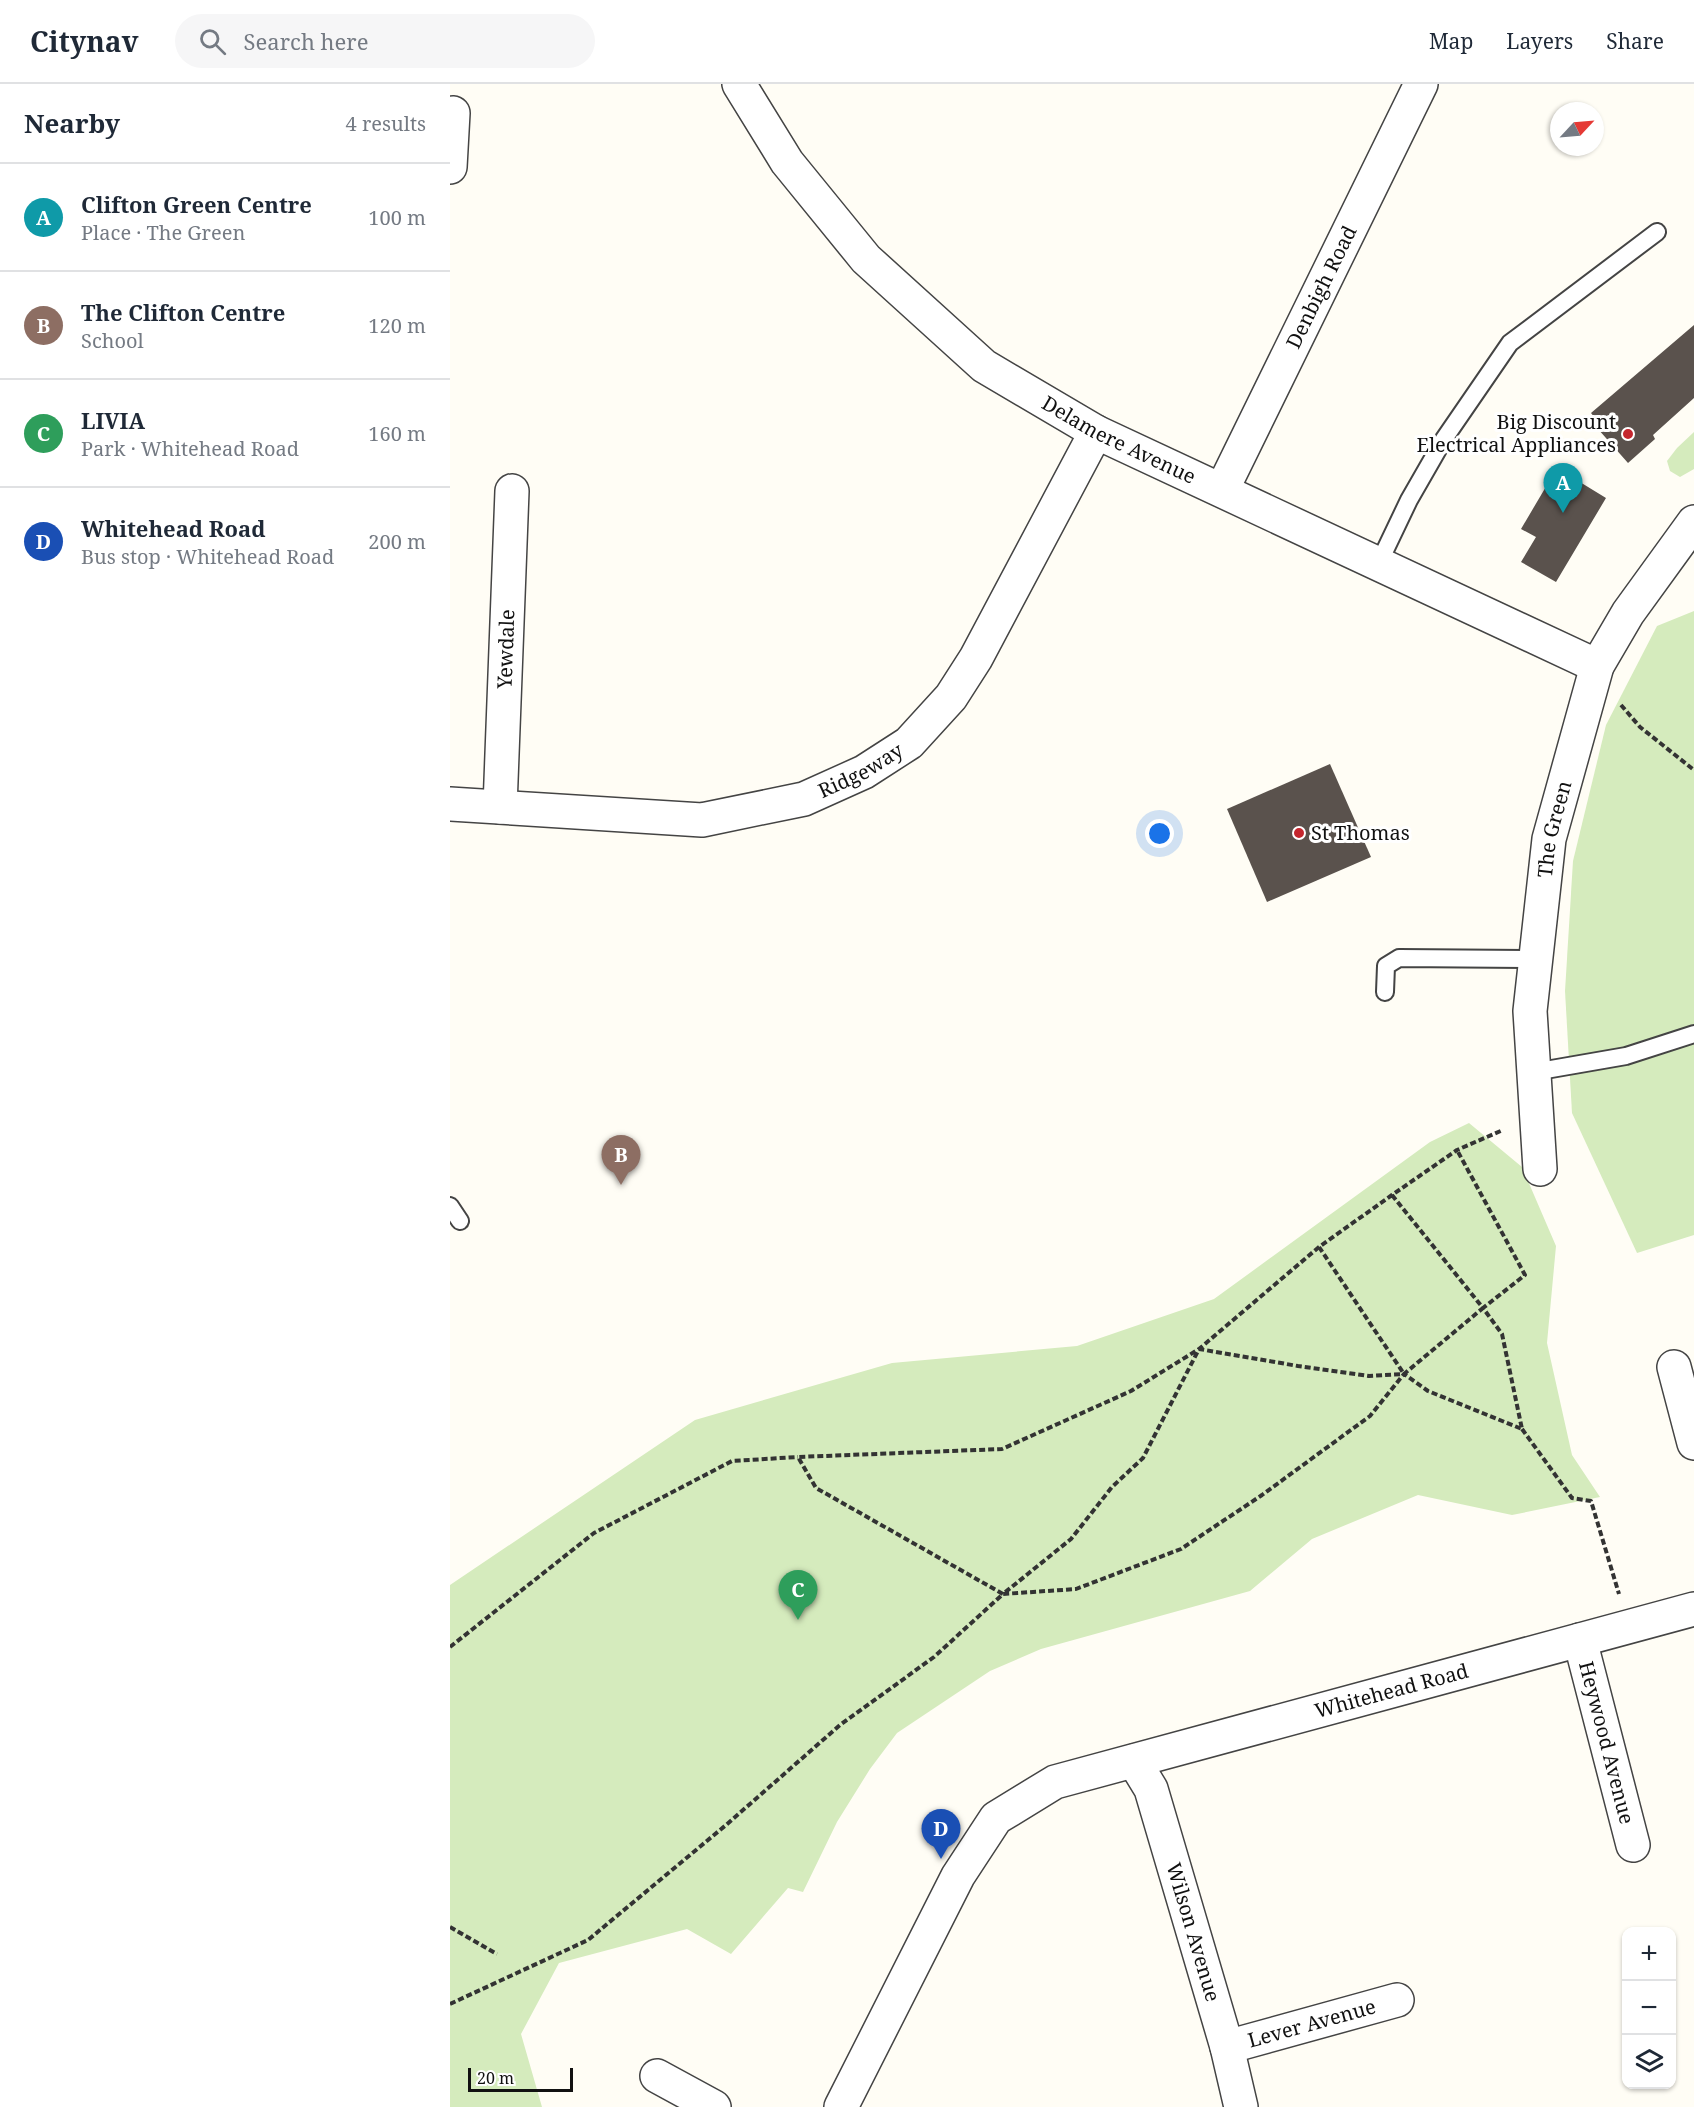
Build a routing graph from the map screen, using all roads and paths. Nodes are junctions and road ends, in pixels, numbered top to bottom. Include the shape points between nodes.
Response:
1 (739, 84) edge
2 (1421, 84) edge
3 (453, 113) dead end
4 (450, 167) edge
5 (1657, 232) dead end
6 (1096, 432) junction
7 (1222, 490) junction
8 (512, 491) dead end
9 (1694, 522) edge
10 (1378, 565) junction
11 (1597, 666) junction
12 (1694, 771) edge
13 (450, 804) edge
14 (500, 807) junction
15 (1535, 959) junction
16 (1385, 992) dead end
17 (1694, 1034) edge
18 (1534, 1072) junction
19 (1536, 1115) junction
20 (1456, 1150) junction
21 (1540, 1168) dead end
22 (1392, 1195) junction
23 (450, 1206) edge
24 (460, 1221) dead end
25 (1319, 1247) junction
26 (1483, 1308) junction
27 (1198, 1349) junction
28 (1674, 1367) dead end
29 (1404, 1374) junction
30 (1522, 1429) junction
31 (1694, 1443) edge
32 (798, 1457) junction
33 (1003, 1594) junction
34 (1694, 1609) edge
35 (1629, 1626) junction
36 (1580, 1640) junction
37 (450, 1647) edge
38 (1134, 1761) junction
39 (1633, 1845) dead end
40 (450, 1928) edge
41 (497, 1954) dead end
42 (1397, 2001) dead end
43 (450, 2004) edge
44 (1227, 2047) junction
45 (657, 2076) dead end
46 (714, 2107) edge
47 (841, 2107) edge
48 (1241, 2107) edge

1 - 6 street, Delamere Avenue via 787,162 866,259 984,366
2 - 7 street, Denbigh Road
3 - 4 street
5 - 10 lane via 1510,343 1444,439
6 - 7 street, Delamere Avenue
6 - 14 street, Ridgeway via 951,698 909,743 864,772 804,799 702,820
7 - 10 street, Delamere Avenue
8 - 14 street, Yewdale
9 - 11 street, The Green via 1628,613
10 - 11 street, Delamere Avenue
11 - 12 path via 1619,703 1640,727
11 - 15 street, The Green via 1549,839
13 - 14 street, Ridgeway
15 - 16 lane via 1399,958 1386,966
15 - 18 street, The Green via 1530,1011
17 - 18 lane via 1626,1056
18 - 19 street, The Green
19 - 20 path
19 - 21 street, The Green
20 - 22 path
20 - 26 path via 1525,1275
22 - 25 path
22 - 26 path
23 - 24 lane
25 - 27 path
25 - 29 path
26 - 29 path
26 - 30 path via 1502,1334
27 - 29 path via 1369,1376
27 - 32 path via 1131,1391 1002,1449
27 - 33 path via 1143,1458 1112,1487 1071,1539
28 - 31 street
29 - 30 path via 1428,1391
29 - 33 path via 1370,1416 1182,1549 1076,1589
30 - 35 path via 1572,1498 1591,1501
32 - 33 path via 816,1488
32 - 37 path via 732,1461 594,1533
33 - 43 path via 934,1657 840,1725 588,1940
34 - 35 street, Whitehead Road
35 - 36 street, Whitehead Road
36 - 38 street, Whitehead Road
36 - 39 street, Heywood Avenue
38 - 44 street, Wilson Avenue via 1151,1789
38 - 47 street, Whitehead Road via 1055,1782 996,1818 958,1876
40 - 41 path
42 - 44 street, Lever Avenue
44 - 48 street, Wilson Avenue
45 - 46 street

